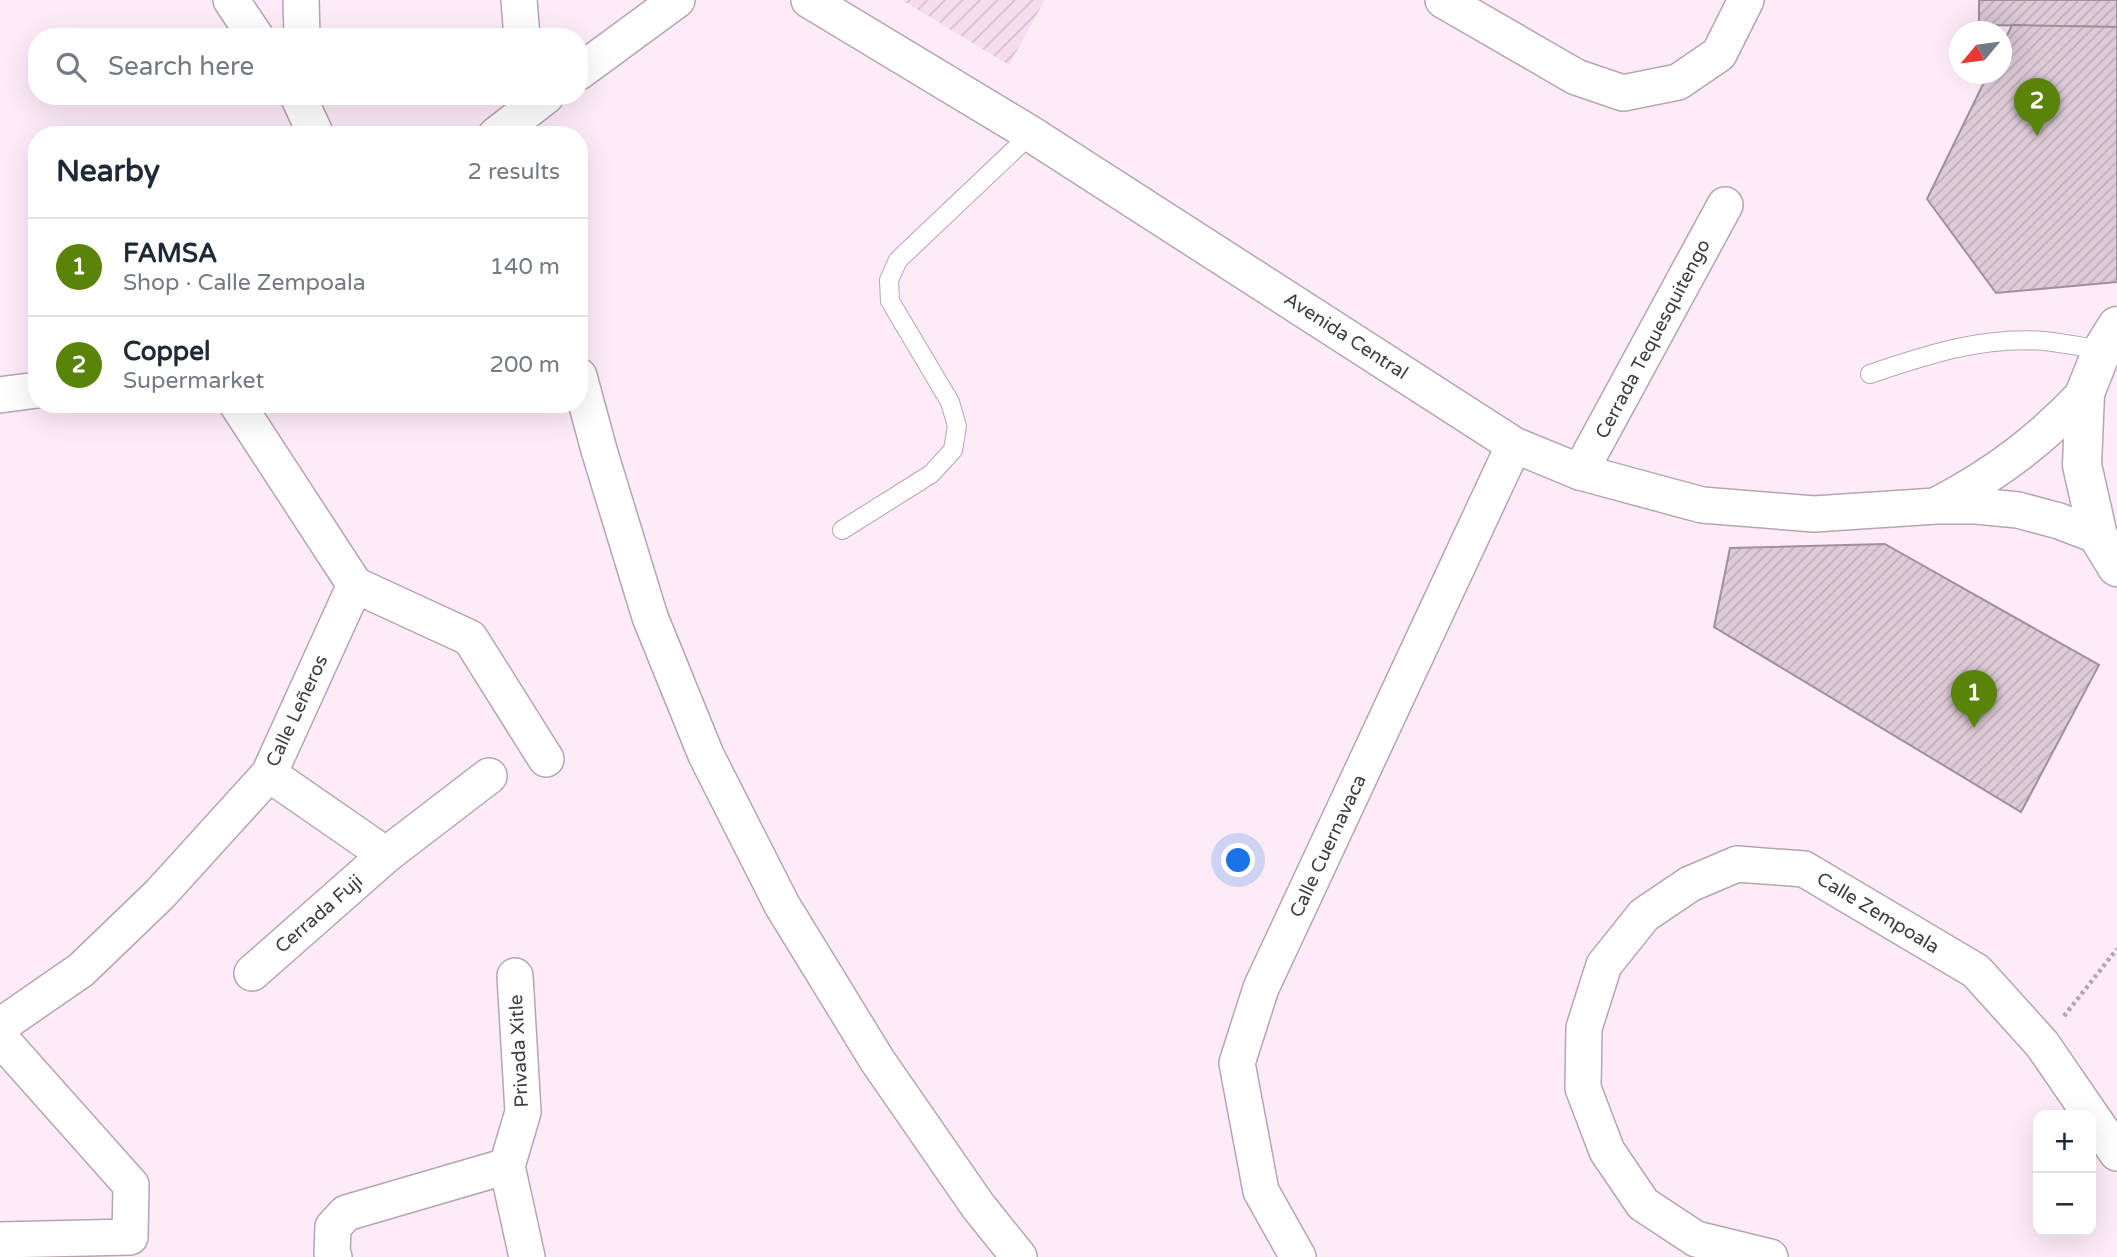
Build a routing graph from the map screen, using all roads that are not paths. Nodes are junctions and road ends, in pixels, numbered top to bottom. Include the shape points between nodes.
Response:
1 (231, 0) edge
2 (301, 0) edge
3 (519, 0) edge
4 (677, 0) edge
5 (809, 0) edge
6 (1443, 0) edge
7 (1746, 0) edge
8 (251, 28) edge
9 (302, 28) edge
10 (522, 28) edge
11 (588, 65) edge
12 (533, 109) edge
13 (509, 126) edge
14 (1031, 134) junction
15 (1725, 205) dead end
16 (2110, 338) edge
17 (1870, 374) dead end
18 (28, 391) edge
19 (2085, 393) junction
20 (0, 396) edge
21 (588, 409) edge
22 (243, 413) edge
23 (1514, 444) junction
24 (1580, 472) junction
25 (1936, 506) junction
26 (842, 530) dead end
27 (2108, 552) edge
28 (355, 585) junction
29 (546, 759) dead end
30 (269, 774) junction
31 (489, 776) dead end
32 (386, 855) junction
33 (252, 973) dead end
34 (515, 976) dead end
35 (0, 1026) edge
36 (0, 1038) edge
37 (2117, 1153) edge
38 (507, 1166) junction
39 (0, 1240) edge
40 (334, 1257) edge
41 (527, 1257) edge
42 (1019, 1257) edge
43 (1298, 1257) edge
44 (1770, 1257) edge

1 - 8 street
2 - 9 street
3 - 10 street
4 - 11 street
5 - 14 street, Avenida Central
6 - 7 street via 1576,77 1623,93 1678,82 1719,54
12 - 13 street
14 - 23 street, Avenida Central
14 - 26 lane via 898,260 889,280 890,301 950,402 957,426 953,450 931,474
15 - 24 street, Cerrada Tequesquitengo
16 - 17 lane via 1983,343 1933,352
16 - 19 main road
18 - 20 street
19 - 25 street, Avenida Central via 2013,460
19 - 27 main road via 2082,465
21 - 42 street via 650,617 706,755 782,905 877,1060
22 - 28 street
23 - 24 street, Avenida Central
23 - 43 street, Calle Cuernavaca via 1261,988 1237,1063 1261,1191
24 - 25 street, Avenida Central via 1702,505 1814,514
25 - 27 street, Avenida Central via 2018,510 2059,521
28 - 29 street via 470,638
28 - 30 street, Calle Leñeros
30 - 32 street
30 - 35 street, Calle Leñeros via 160,894 81,970
31 - 32 street, Cerrada Fuji
32 - 33 street, Cerrada Fuji
34 - 38 street, Privada Xitle via 523,1112
36 - 39 street via 131,1185 130,1237
37 - 44 street, Calle Zempoala via 2042,1044 1976,971 1804,869 1737,864 1690,884 1644,915 1604,965 1584,1028 1583,1088 1607,1151 1643,1204 1696,1239
38 - 40 street via 346,1213 333,1227
38 - 41 street

